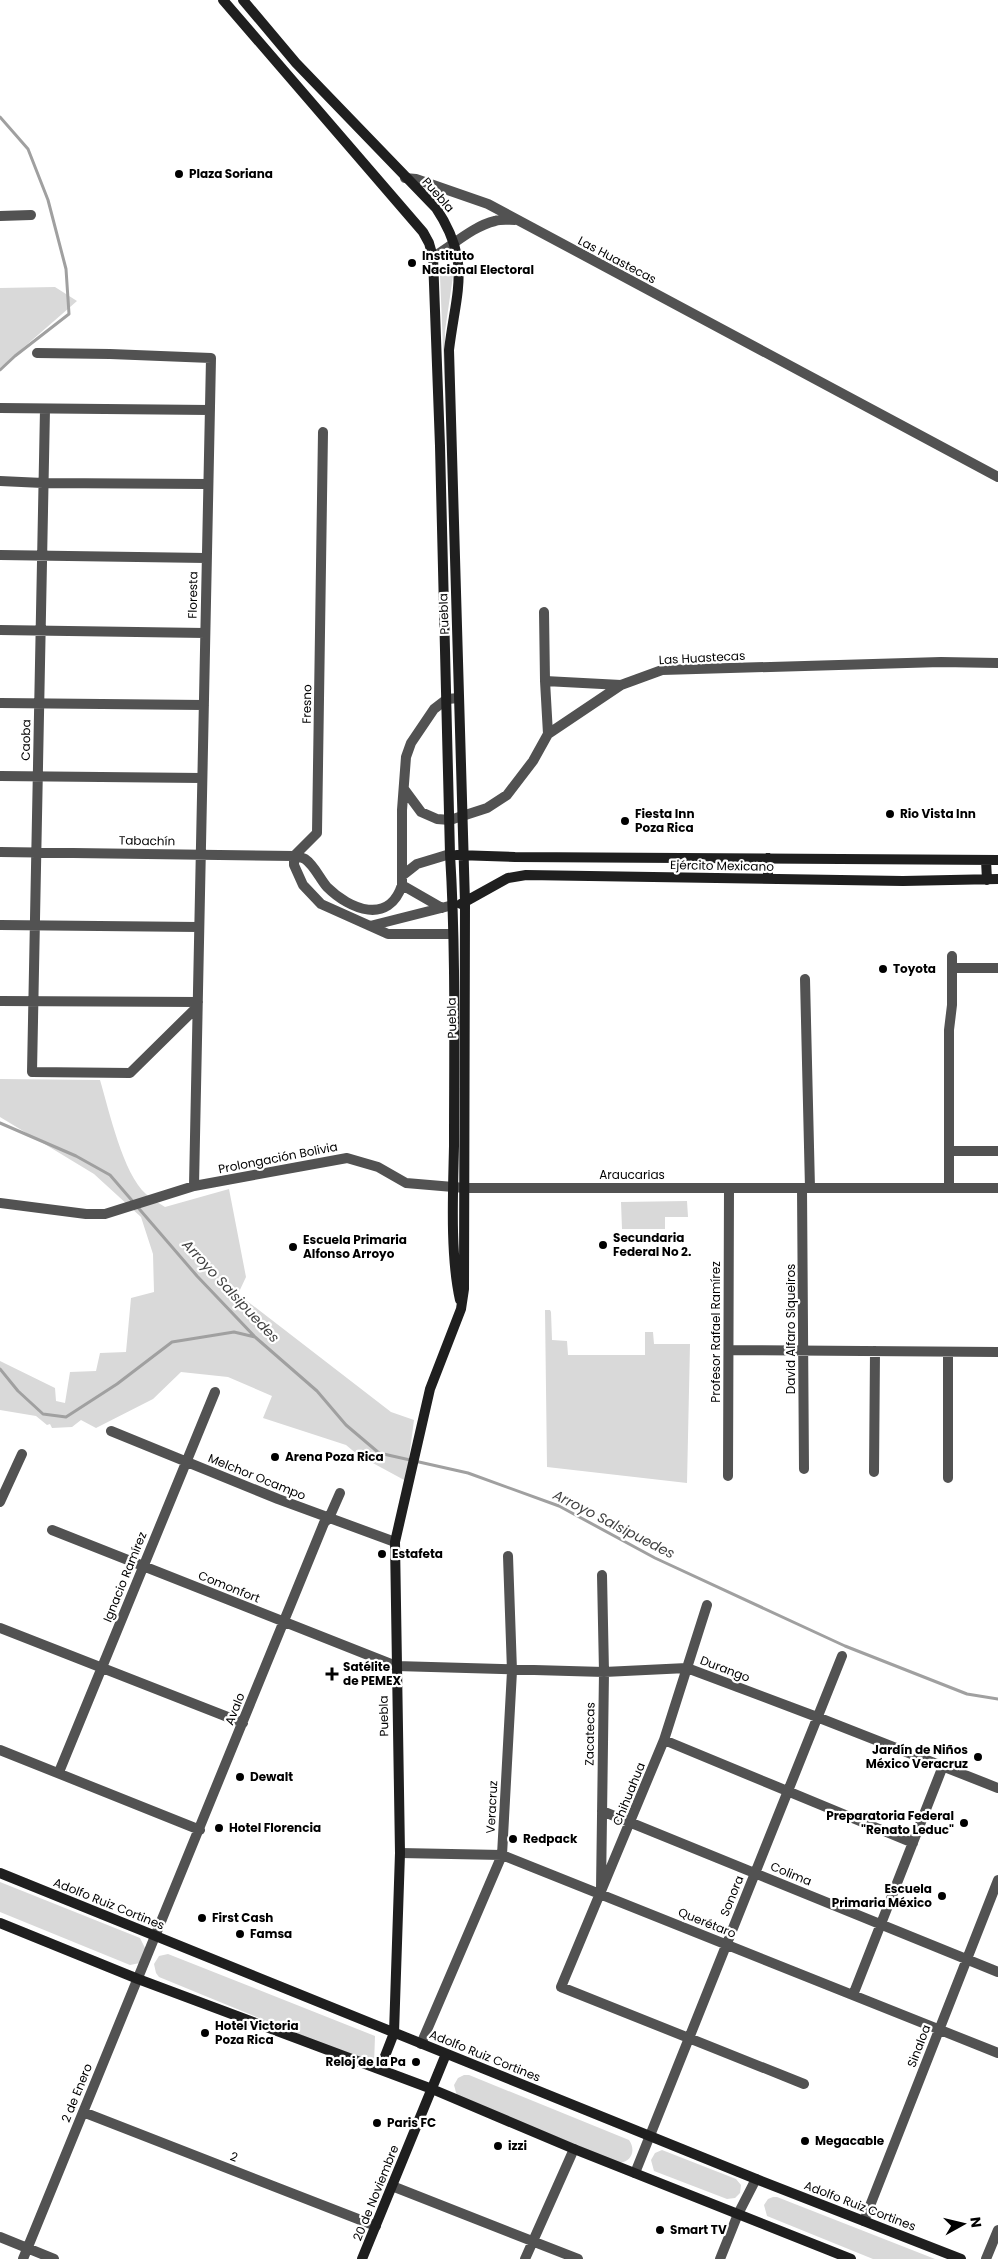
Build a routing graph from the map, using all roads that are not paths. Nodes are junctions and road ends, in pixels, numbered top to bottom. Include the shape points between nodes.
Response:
1 (223, 0) edge
2 (242, 0) edge
3 (405, 178) junction
4 (31, 215) dead end
5 (0, 216) edge
6 (516, 220) junction
7 (454, 244) junction
8 (433, 257) junction
9 (37, 354) dead end
10 (0, 408) edge
11 (45, 409) junction
12 (210, 410) junction
13 (323, 432) dead end
14 (998, 477) edge
15 (0, 481) edge
16 (43, 483) junction
17 (208, 484) junction
18 (0, 555) edge
19 (42, 556) junction
20 (206, 558) junction
21 (544, 612) dead end
22 (0, 630) edge
23 (40, 631) junction
24 (205, 633) junction
25 (998, 663) edge
26 (545, 681) junction
27 (620, 684) junction
28 (459, 698) junction
29 (447, 700) junction
30 (0, 703) edge
31 (39, 703) junction
32 (204, 705) junction
33 (548, 734) junction
34 (0, 776) edge
35 (37, 777) junction
36 (202, 778) junction
37 (404, 788) junction
38 (462, 816) junction
39 (450, 820) junction
40 (0, 852) edge
41 (36, 852) junction
42 (200, 854) junction
43 (450, 854) junction
44 (463, 855) junction
45 (294, 856) junction
46 (515, 857) junction
47 (768, 858) junction
48 (986, 860) junction
49 (998, 860) edge
50 (508, 878) junction
51 (768, 879) junction
52 (998, 879) edge
53 (402, 880) junction
54 (987, 880) junction
55 (465, 903) junction
56 (453, 905) junction
57 (442, 908) junction
58 (0, 925) edge
59 (34, 925) junction
60 (370, 926) junction
61 (199, 927) junction
62 (453, 934) junction
63 (952, 956) dead end
64 (952, 968) junction
65 (998, 968) edge
66 (805, 979) dead end
67 (0, 1000) edge
68 (33, 1001) junction
69 (197, 1004) junction
70 (950, 1151) junction
71 (998, 1151) edge
72 (194, 1186) junction
73 (454, 1186) junction
74 (465, 1188) junction
75 (729, 1188) junction
76 (806, 1188) junction
77 (948, 1188) junction
78 (998, 1188) edge
79 (0, 1203) edge
80 (461, 1309) junction
81 (729, 1350) junction
82 (804, 1351) junction
83 (875, 1351) junction
84 (948, 1352) junction
85 (998, 1352) edge
86 (215, 1392) dead end
87 (111, 1431) dead end
88 (22, 1454) dead end
89 (186, 1462) junction
90 (804, 1470) dead end
91 (874, 1472) dead end
92 (728, 1476) dead end
93 (948, 1478) dead end
94 (340, 1493) dead end
95 (0, 1502) edge
96 (329, 1518) junction
97 (52, 1530) dead end
98 (395, 1542) junction
99 (508, 1556) dead end
100 (143, 1566) junction
101 (602, 1575) dead end
102 (708, 1605) dead end
103 (284, 1622) junction
104 (0, 1628) edge
105 (842, 1656) dead end
106 (396, 1666) junction
107 (102, 1668) junction
108 (687, 1668) junction
109 (512, 1671) junction
110 (604, 1672) junction
111 (818, 1717) junction
112 (243, 1723) junction
113 (664, 1740) junction
114 (0, 1750) edge
115 (943, 1766) junction
116 (59, 1772) junction
117 (998, 1788) edge
118 (788, 1791) junction
119 (602, 1811) junction
120 (630, 1823) junction
121 (200, 1830) junction
122 (913, 1844) junction
123 (400, 1853) junction
124 (502, 1855) junction
125 (0, 1873) edge
126 (755, 1873) junction
127 (998, 1880) edge
128 (601, 1895) junction
129 (0, 1923) edge
130 (881, 1925) junction
131 (156, 1937) junction
132 (726, 1944) junction
133 (966, 1959) junction
134 (998, 1972) edge
135 (138, 1979) junction
136 (854, 1995) junction
137 (939, 2029) junction
138 (394, 2033) junction
139 (689, 2037) junction
140 (421, 2044) junction
141 (998, 2053) edge
142 (446, 2054) junction
143 (380, 2070) junction
144 (804, 2084) dead end
145 (432, 2089) junction
146 (83, 2112) junction
147 (650, 2135) junction
148 (574, 2149) junction
149 (635, 2173) junction
150 (756, 2179) junction
151 (392, 2186) junction
152 (738, 2214) junction
153 (864, 2221) junction
154 (376, 2226) junction
155 (998, 2230) edge
156 (0, 2237) edge
157 (532, 2240) junction
158 (27, 2248) junction
159 (23, 2259) edge
160 (54, 2259) edge
161 (362, 2259) edge
162 (525, 2259) edge
163 (578, 2259) edge
164 (720, 2259) edge
165 (851, 2259) edge
166 (961, 2259) edge
167 (986, 2259) edge

1 - 8 main road, Puebla via 423,232
2 - 3 main road, Puebla via 296,63
3 - 6 street, Las Huastecas via 488,204
3 - 7 main road, Puebla via 436,208 448,225
4 - 5 street
6 - 7 street via 495,221 474,229
6 - 14 street, Las Huastecas
7 - 8 street
7 - 28 main road, Puebla via 460,274 449,350
8 - 29 main road, Puebla
9 - 12 street, Floresta via 210,358
10 - 11 street
11 - 12 street
11 - 16 street, Caoba
12 - 17 street, Floresta
13 - 45 street, Fresno via 317,833
15 - 16 street
16 - 17 street
16 - 19 street, Caoba
17 - 20 street, Floresta
18 - 19 street
19 - 20 street
19 - 23 street, Caoba
20 - 24 street, Floresta
21 - 26 street
22 - 23 street
23 - 24 street
23 - 31 street, Caoba
24 - 32 street, Floresta
25 - 27 street, Las Huastecas via 662,670
26 - 27 street
26 - 33 street
27 - 33 street, Las Huastecas
28 - 29 street
28 - 38 main road, Puebla
29 - 37 street via 434,709 410,743
29 - 39 main road, Puebla
30 - 31 street
31 - 32 street
31 - 35 street, Caoba
32 - 36 street, Floresta
33 - 38 street, Las Huastecas via 533,762 507,796 487,808
34 - 35 street
35 - 36 street
35 - 41 street, Caoba
36 - 42 street, Floresta
37 - 39 street via 422,812 437,819
37 - 53 street
38 - 39 street, Las Huastecas
38 - 44 main road, Puebla
39 - 43 main road, Puebla
40 - 41 street, Tabachín
41 - 42 street, Tabachín
41 - 59 street, Caoba
42 - 45 street, Tabachín
42 - 61 street, Floresta
43 - 44 main road, Ejército Mexicano
43 - 53 street via 426,860
43 - 56 main road, Puebla
44 - 46 main road, Ejército Mexicano
44 - 55 main road, Puebla
45 - 53 street via 305,859 340,897 370,910 391,905 398,896
45 - 60 street via 294,865 304,885 321,904
46 - 47 main road, Ejército Mexicano
46 - 50 main road
47 - 48 main road, Ejército Mexicano
47 - 51 main road
48 - 49 main road, Ejército Mexicano
48 - 54 main road
50 - 51 main road, Ejército Mexicano via 526,875
50 - 55 main road, Ejército Mexicano
51 - 54 main road, Ejército Mexicano
52 - 54 main road, Ejército Mexicano
53 - 57 street
55 - 56 main road, Ejército Mexicano
55 - 74 main road, Puebla
56 - 57 street
56 - 62 main road, Puebla
57 - 60 street
58 - 59 street
59 - 61 street
59 - 68 street, Caoba
60 - 62 street via 388,934
61 - 69 street, Floresta
62 - 73 main road, Puebla
63 - 64 street
64 - 65 street
64 - 70 street
66 - 76 street
67 - 68 street
68 - 69 street
68 - 69 street, Caoba via 32,1072 130,1073
69 - 72 street, Floresta
70 - 71 street
70 - 77 street
72 - 73 street, Prolongación Bolivia via 346,1158 378,1167 406,1182
72 - 79 street, Prolongación Bolivia via 104,1214
73 - 74 street, Araucarias
73 - 80 main road, Puebla via 456,1283
74 - 75 street, Araucarias
74 - 80 main road, Puebla
75 - 76 street, Araucarias
75 - 81 street, Profesor Rafael Ramírez
76 - 77 street, Araucarias
76 - 82 street, David Alfaro Siqueiros
77 - 78 street, Araucarias
80 - 98 main road, Puebla via 430,1389
81 - 82 street
81 - 92 street, Profesor Rafael Ramírez
82 - 83 street
82 - 90 street, David Alfaro Siqueiros
83 - 84 street
83 - 91 street
84 - 85 street
84 - 93 street
86 - 89 street, Ignacio Ramírez
87 - 89 street, Melchor Ocampo
88 - 95 street
89 - 96 street, Melchor Ocampo
89 - 100 street, Ignacio Ramírez
94 - 96 street, Avalo
96 - 98 street, Melchor Ocampo
96 - 103 street, Avalo via 324,1523
97 - 100 street, Comonfort
98 - 106 main road, Puebla
99 - 109 street, Veracruz
100 - 103 street, Comonfort
100 - 107 street, Ignacio Ramírez
101 - 110 street, Zacatecas
102 - 108 street, Chihuahua
103 - 106 street, Comonfort
103 - 112 street, Avalo
104 - 107 street
105 - 111 street, Sonora
106 - 109 street, Durango
106 - 123 main road, Puebla
107 - 112 street
107 - 116 street, Ignacio Ramírez
108 - 110 street, Durango
108 - 111 street, Durango
108 - 113 street, Chihuahua
109 - 110 street, Durango
109 - 124 street, Veracruz
110 - 119 street, Zacatecas
111 - 115 street, Durango
111 - 118 street, Sonora
112 - 121 street, Avalo
113 - 118 street
113 - 120 street, Chihuahua
114 - 116 street
115 - 117 street, Durango
115 - 122 street
116 - 121 street
118 - 122 street
118 - 126 street, Sonora
119 - 120 street, Colima
119 - 128 street, Zacatecas
120 - 126 street, Colima
120 - 128 street, Chihuahua
121 - 131 street, Avalo
122 - 130 street
123 - 124 street, Querétaro
123 - 138 main road, Puebla
124 - 128 street, Querétaro
124 - 140 street, Veracruz
125 - 131 main road, Adolfo Ruiz Cortines
126 - 130 street, Colima
126 - 132 street, Sonora
127 - 133 street, Sinaloa
128 - 132 street, Querétaro
128 - 139 street, Chihuahua via 561,1987
129 - 135 main road
130 - 133 street, Colima
130 - 136 street
131 - 135 street, 2 de Enero
131 - 138 main road, Adolfo Ruiz Cortines
132 - 136 street, Querétaro
132 - 139 street, Sonora
133 - 134 street, Colima
133 - 137 street, Sinaloa
135 - 143 main road
135 - 146 street, 2 de Enero
136 - 137 street, Querétaro
137 - 141 street, Querétaro
137 - 153 street, Sinaloa
138 - 140 main road, Adolfo Ruiz Cortines
138 - 143 main road, Puebla
139 - 144 street
139 - 147 street, Sonora
140 - 142 main road, Adolfo Ruiz Cortines
142 - 145 main road, 20 de Noviembre
142 - 147 main road, Adolfo Ruiz Cortines
143 - 145 main road
145 - 148 main road
145 - 151 main road, 20 de Noviembre
146 - 154 street, 2
146 - 158 street, 2 de Enero
147 - 149 street, Sonora
147 - 150 main road, Adolfo Ruiz Cortines
148 - 149 main road
148 - 157 street
149 - 152 main road
150 - 152 street
150 - 153 main road, Adolfo Ruiz Cortines
151 - 154 main road, 20 de Noviembre
151 - 157 street
152 - 164 street
152 - 165 main road
153 - 166 main road, Adolfo Ruiz Cortines
154 - 161 main road, 20 de Noviembre
155 - 167 street
156 - 158 street
157 - 162 street
157 - 163 street
158 - 159 street, 2 de Enero
158 - 160 street

